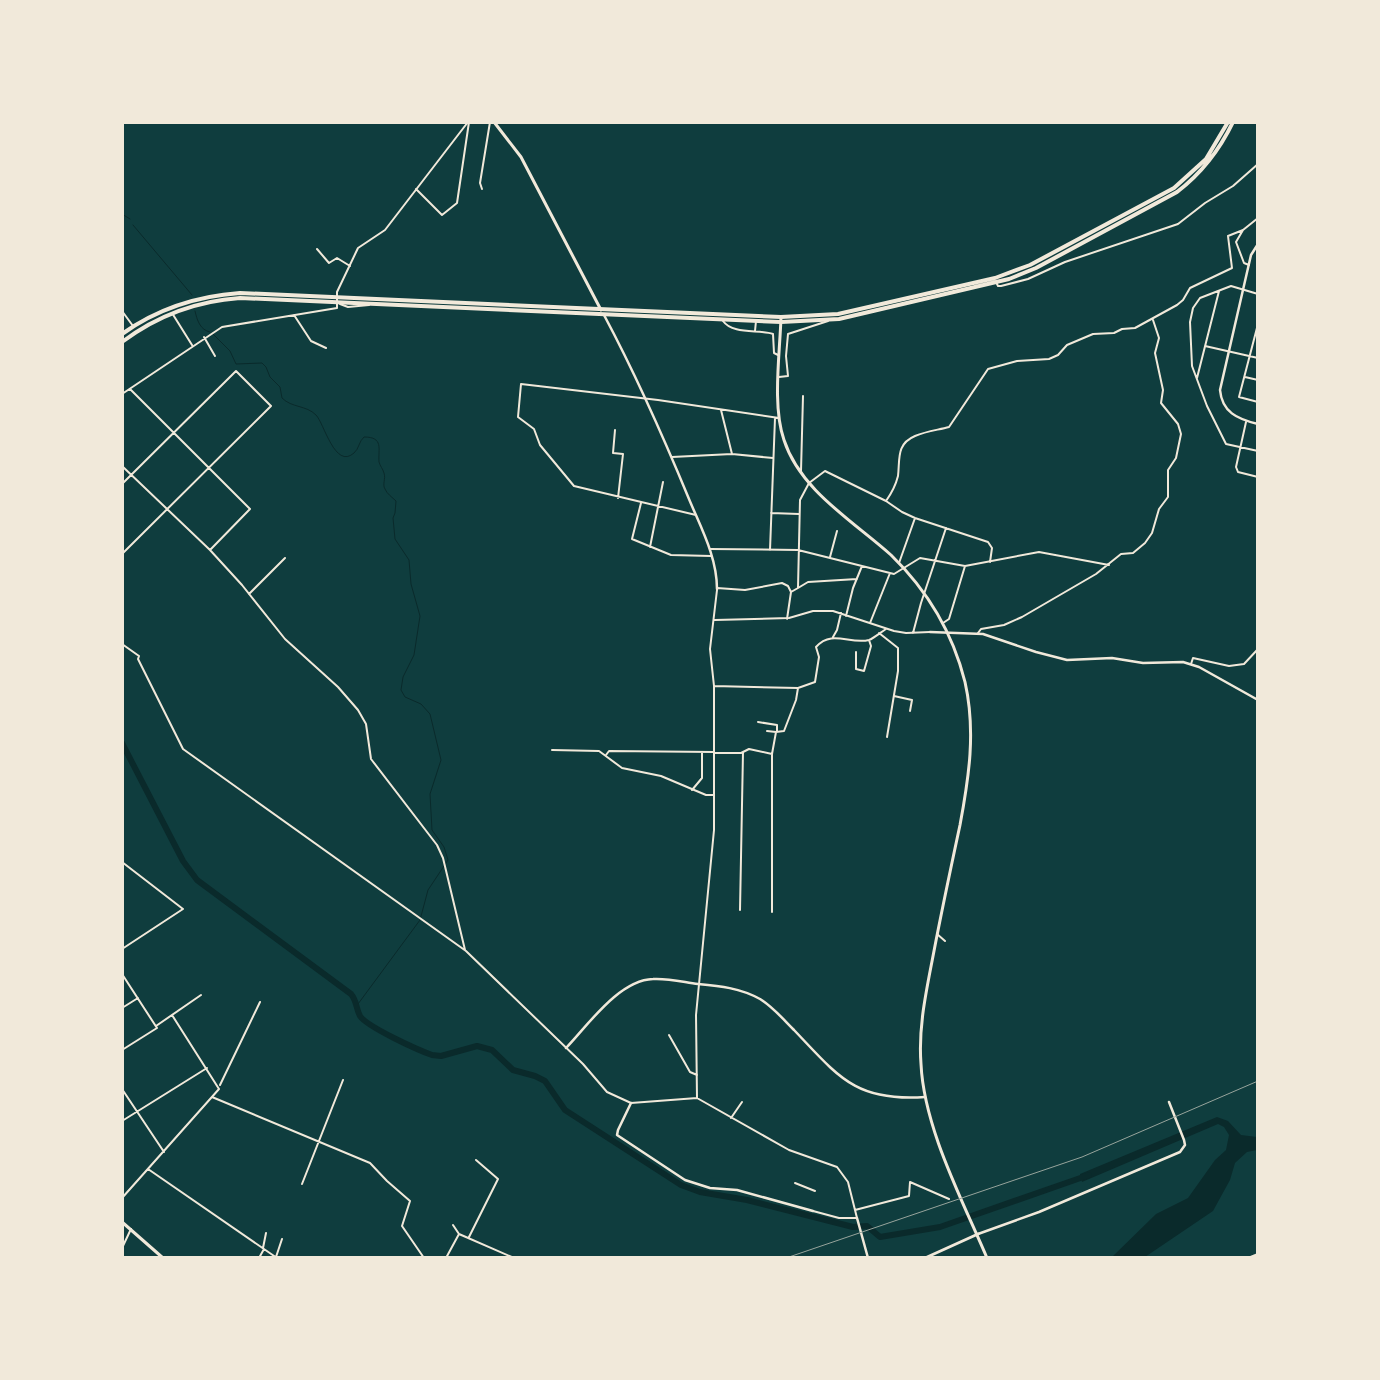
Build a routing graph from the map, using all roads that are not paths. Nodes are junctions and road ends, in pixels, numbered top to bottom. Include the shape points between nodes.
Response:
1 (469, 122) edge
2 (490, 122) edge
3 (494, 122) edge
4 (1228, 122) edge
5 (1233, 122) edge
6 (1258, 164) edge
7 (482, 188) dead end
8 (416, 189) junction
9 (1258, 218) edge
10 (1243, 230) junction
11 (1258, 244) edge
12 (317, 249) dead end
13 (1249, 265) junction
14 (351, 267) junction
15 (996, 280) junction
16 (1243, 290) junction
17 (1219, 291) junction
18 (1258, 294) edge
19 (240, 296) junction
20 (336, 297) junction
21 (336, 302) junction
22 (374, 303) junction
23 (454, 304) junction
24 (538, 308) junction
25 (600, 308) junction
26 (122, 312) edge
27 (172, 313) junction
28 (603, 313) junction
29 (294, 314) junction
30 (781, 317) junction
31 (839, 317) junction
32 (722, 319) junction
33 (1153, 320) junction
34 (756, 321) junction
35 (828, 321) junction
36 (781, 322) junction
37 (1258, 324) edge
38 (133, 326) junction
39 (754, 331) junction
40 (122, 334) edge
41 (1256, 336) edge
42 (204, 337) junction
43 (122, 342) edge
44 (192, 345) junction
45 (1205, 346) junction
46 (326, 348) dead end
47 (1228, 351) junction
48 (780, 355) junction
49 (215, 356) dead end
50 (1249, 356) junction
51 (1258, 358) edge
52 (779, 377) junction
53 (1244, 377) junction
54 (1197, 379) junction
55 (1258, 380) edge
56 (129, 388) junction
57 (122, 394) edge
58 (803, 396) dead end
59 (647, 399) junction
60 (1258, 402) edge
61 (721, 410) junction
62 (777, 418) junction
63 (1246, 422) junction
64 (1258, 424) edge
65 (615, 430) dead end
66 (173, 432) junction
67 (1240, 447) junction
68 (1258, 452) edge
69 (732, 454) junction
70 (672, 457) junction
71 (773, 458) junction
72 (122, 466) edge
73 (209, 468) junction
74 (801, 473) junction
75 (132, 475) junction
76 (1258, 477) edge
77 (662, 482) dead end
78 (809, 483) junction
79 (122, 484) edge
80 (618, 498) junction
81 (886, 500) junction
82 (641, 503) junction
83 (658, 507) junction
84 (168, 508) junction
85 (772, 513) junction
86 (799, 514) junction
87 (696, 515) junction
88 (915, 518) junction
89 (946, 528) junction
90 (837, 531) dead end
91 (650, 546) junction
92 (710, 549) junction
93 (210, 550) junction
94 (770, 550) junction
95 (798, 550) junction
96 (122, 554) edge
97 (712, 556) junction
98 (830, 557) junction
99 (285, 558) dead end
100 (936, 560) junction
101 (990, 562) junction
102 (898, 563) junction
103 (1109, 565) junction
104 (862, 566) junction
105 (965, 566) junction
106 (904, 568) junction
107 (890, 574) junction
108 (857, 579) junction
109 (849, 581) junction
110 (798, 588) junction
111 (853, 588) junction
112 (717, 589) junction
113 (791, 592) junction
114 (924, 593) junction
115 (249, 594) junction
116 (841, 613) junction
117 (846, 616) junction
118 (787, 618) junction
119 (714, 620) junction
120 (943, 623) junction
121 (870, 624) junction
122 (886, 629) junction
123 (930, 632) joint
124 (947, 632) junction
125 (879, 633) junction
126 (913, 633) junction
127 (977, 633) junction
128 (832, 637) junction
129 (869, 640) junction
130 (122, 644) edge
131 (1258, 649) edge
132 (856, 652) dead end
133 (1191, 664) junction
134 (714, 686) junction
135 (798, 688) junction
136 (894, 696) junction
137 (1258, 700) edge
138 (910, 711) dead end
139 (758, 722) dead end
140 (767, 731) dead end
141 (777, 732) junction
142 (887, 737) dead end
143 (552, 750) dead end
144 (702, 752) junction
145 (714, 752) junction
146 (743, 752) junction
147 (772, 754) junction
148 (606, 755) junction
149 (692, 790) junction
150 (714, 796) junction
151 (122, 862) edge
152 (740, 910) dead end
153 (772, 912) dead end
154 (937, 934) junction
155 (945, 941) dead end
156 (122, 949) edge
157 (466, 951) junction
158 (122, 974) edge
159 (699, 984) junction
160 (201, 995) dead end
161 (138, 998) junction
162 (260, 1002) dead end
163 (122, 1008) edge
164 (172, 1015) junction
165 (156, 1026) junction
166 (669, 1035) dead end
167 (566, 1048) junction
168 (122, 1050) edge
169 (207, 1068) junction
170 (697, 1075) junction
171 (343, 1080) dead end
172 (219, 1086) junction
173 (122, 1089) edge
174 (212, 1097) junction
175 (925, 1097) junction
176 (697, 1098) junction
177 (742, 1102) dead end
178 (1169, 1102) dead end
179 (631, 1104) junction
180 (138, 1112) junction
181 (731, 1118) junction
182 (122, 1121) edge
183 (319, 1142) junction
184 (164, 1152) junction
185 (476, 1160) dead end
186 (148, 1169) junction
187 (795, 1182) dead end
188 (302, 1184) dead end
189 (815, 1191) dead end
190 (122, 1198) edge
191 (949, 1199) dead end
192 (856, 1210) junction
193 (813, 1211) joint
194 (858, 1218) junction
195 (122, 1222) edge
196 (453, 1225) dead end
197 (131, 1229) junction
198 (266, 1233) dead end
199 (459, 1234) junction
200 (978, 1234) junction
201 (469, 1237) junction
202 (282, 1240) dead end
203 (122, 1248) edge
204 (263, 1249) junction
205 (1258, 1254) edge
206 (163, 1258) edge
207 (259, 1258) edge
208 (277, 1258) edge
209 (424, 1258) edge
210 (446, 1258) edge
211 (514, 1258) edge
212 (868, 1258) edge
213 (925, 1258) edge
214 (987, 1258) edge
215 (1248, 1258) edge

1 - 8 street
1 - 8 street via 457,203 442,215
2 - 7 street via 480,183
3 - 25 main road via 521,157
4 - 15 highway via 1202,163 1167,193
5 - 15 highway via 1212,158 1177,192 1036,268
6 - 15 street via 1178,224 1065,262 1028,278 1001,286
8 - 14 street via 385,230 358,248
9 - 10 street
10 - 13 street via 1236,242 1244,263
10 - 33 street via 1228,236 1232,268 1190,288 1183,300
11 - 13 street
12 - 14 street via 329,262 337,258
13 - 16 street
14 - 20 street
15 - 31 highway
16 - 17 street via 1231,286
16 - 18 street
16 - 47 street
17 - 45 street
17 - 54 street via 1200,298 1193,308 1190,322 1192,366
19 - 20 highway
19 - 21 highway
19 - 27 highway
19 - 38 highway via 210,296 175,306
20 - 21 street
20 - 23 highway
21 - 22 highway
21 - 22 street via 348,307
21 - 29 street via 337,308
22 - 23 highway
23 - 24 highway
24 - 25 highway
24 - 28 highway
25 - 28 main road
25 - 30 highway
26 - 38 street
27 - 43 highway via 146,324
27 - 44 street
28 - 32 highway
28 - 59 street
29 - 42 street via 225,326
29 - 46 street via 311,341
30 - 31 highway
30 - 36 main road
31 - 35 highway
32 - 34 highway
32 - 39 street via 728,326
33 - 81 street via 1133,328 1093,334 1067,345 1049,359 1017,362 988,370 949,427 915,436 902,448 898,455 897,478
33 - 103 street via 1159,338 1155,353 1163,390 1161,403 1178,424 1181,434 1176,458 1168,470 1168,497 1157,514 1150,536 1138,550 1122,554
34 - 36 highway
34 - 39 street
35 - 36 highway
35 - 52 street via 788,334 788,376
36 - 48 main road
37 - 41 street
38 - 40 highway
39 - 48 street via 774,334 774,352
41 - 50 street
42 - 44 street
42 - 49 street
44 - 56 street
45 - 47 street
45 - 54 street
47 - 50 street
47 - 63 street via 1220,395 1229,412
48 - 52 main road
50 - 51 street
50 - 53 street
52 - 62 main road
53 - 55 street
53 - 60 street via 1240,397
54 - 67 street via 1226,444
56 - 57 street
56 - 66 street
58 - 74 street
59 - 61 street
59 - 70 street
59 - 80 street via 521,384 518,417 534,429 540,445 564,476 582,490
61 - 62 street
61 - 69 street
62 - 71 street
62 - 74 main road via 789,453
63 - 64 street
63 - 67 street
65 - 80 street via 613,453 623,454
66 - 73 street
66 - 73 street via 236,371 271,406
66 - 75 street
67 - 68 street
67 - 76 street via 1238,472
69 - 70 street
69 - 71 street
70 - 87 street
71 - 85 street
72 - 75 street
73 - 84 street
73 - 93 street via 250,510
74 - 78 main road
75 - 79 street
75 - 84 street
77 - 83 street
78 - 81 street via 824,471
78 - 86 street via 800,500
78 - 102 main road
80 - 82 street
81 - 88 street
82 - 83 street
82 - 91 street via 632,540
83 - 87 street
83 - 91 street
84 - 93 street
84 - 96 street
85 - 86 street
85 - 94 street
86 - 95 street
87 - 92 street
88 - 89 street
88 - 102 street
89 - 100 street
89 - 101 street via 988,542 992,548
90 - 98 street
91 - 97 street via 671,555
92 - 94 street
92 - 97 street
93 - 115 street
94 - 95 street
95 - 98 street
95 - 110 street
97 - 112 street
98 - 104 street
99 - 115 street
100 - 105 street
100 - 106 street via 918,558
100 - 114 street
101 - 103 street via 1039,552
101 - 105 street
102 - 106 main road
103 - 127 street via 1022,617
104 - 107 street
104 - 108 street
105 - 120 street via 949,619
106 - 107 street
106 - 114 main road
107 - 121 street
108 - 109 street
108 - 111 street
109 - 110 street via 808,582
109 - 111 street
110 - 113 street
111 - 117 street
112 - 113 street via 746,590 782,583
112 - 119 street
113 - 118 street
114 - 120 main road
114 - 126 street
115 - 157 street via 284,639 338,687 358,710 366,724 370,759 437,845 445,863
116 - 117 street
116 - 118 street via 820,611
116 - 128 street
117 - 121 street
118 - 119 street
119 - 134 street via 710,649
120 - 124 main road
121 - 122 street
122 - 125 street
122 - 126 street
123 - 124 street
123 - 126 street
124 - 127 street
124 - 154 main road via 966,686 972,744 967,788
125 - 129 street
125 - 136 street via 898,648
127 - 133 street via 1060,659 1112,658 1143,663
128 - 129 street
128 - 135 street via 816,647 819,657 815,682
129 - 132 street via 871,646 864,671 856,669
130 - 157 street via 139,656 183,749
131 - 133 street via 1244,664 1229,666 1193,658
133 - 137 street
134 - 135 street
134 - 145 street
135 - 141 street via 784,732
136 - 138 street via 912,700
136 - 142 street
139 - 141 street via 777,725
140 - 141 street
141 - 147 street
143 - 148 street via 591,750
144 - 145 street
144 - 148 street via 609,751
144 - 149 street via 702,778
145 - 146 street
145 - 150 street
146 - 147 street via 749,749
146 - 152 street
147 - 153 street
148 - 149 street via 622,768 660,776
149 - 150 street
150 - 159 street via 714,830
151 - 156 street via 183,909
154 - 155 street
154 - 175 main road via 923,1006 920,1064
157 - 167 street
158 - 161 street
159 - 167 street via 653,979 636,982 619,993
159 - 170 street
159 - 175 street via 735,988 760,999 840,1078 856,1088 882,1095
160 - 164 street
161 - 163 street
161 - 165 street
162 - 172 street
164 - 165 street
164 - 169 street
165 - 168 street
166 - 170 street via 690,1072
167 - 179 street via 607,1092
169 - 172 street
169 - 180 street
170 - 176 street
171 - 183 street
172 - 174 street
173 - 180 street
174 - 183 street
174 - 184 street
175 - 200 main road via 937,1137
176 - 179 street
176 - 181 street
177 - 181 street
178 - 200 street via 1184,1140 1183,1148 1170,1157
179 - 193 street via 618,1130 619,1138 677,1176 704,1187 737,1190
180 - 182 street
180 - 184 street
181 - 192 street via 789,1150 839,1169 848,1182
183 - 188 street
183 - 209 street via 370,1163 410,1201 401,1224
184 - 186 street
185 - 201 street via 498,1178
186 - 190 street
186 - 204 street
187 - 189 street
191 - 192 street via 910,1182 910,1196
192 - 194 street
193 - 194 street via 839,1218
194 - 212 street
195 - 197 main road
196 - 199 street
197 - 203 street
197 - 206 main road
198 - 204 street
199 - 201 street
199 - 210 street
200 - 213 main road
200 - 214 main road
201 - 211 street
202 - 208 street
204 - 207 street
204 - 208 street
205 - 215 street

